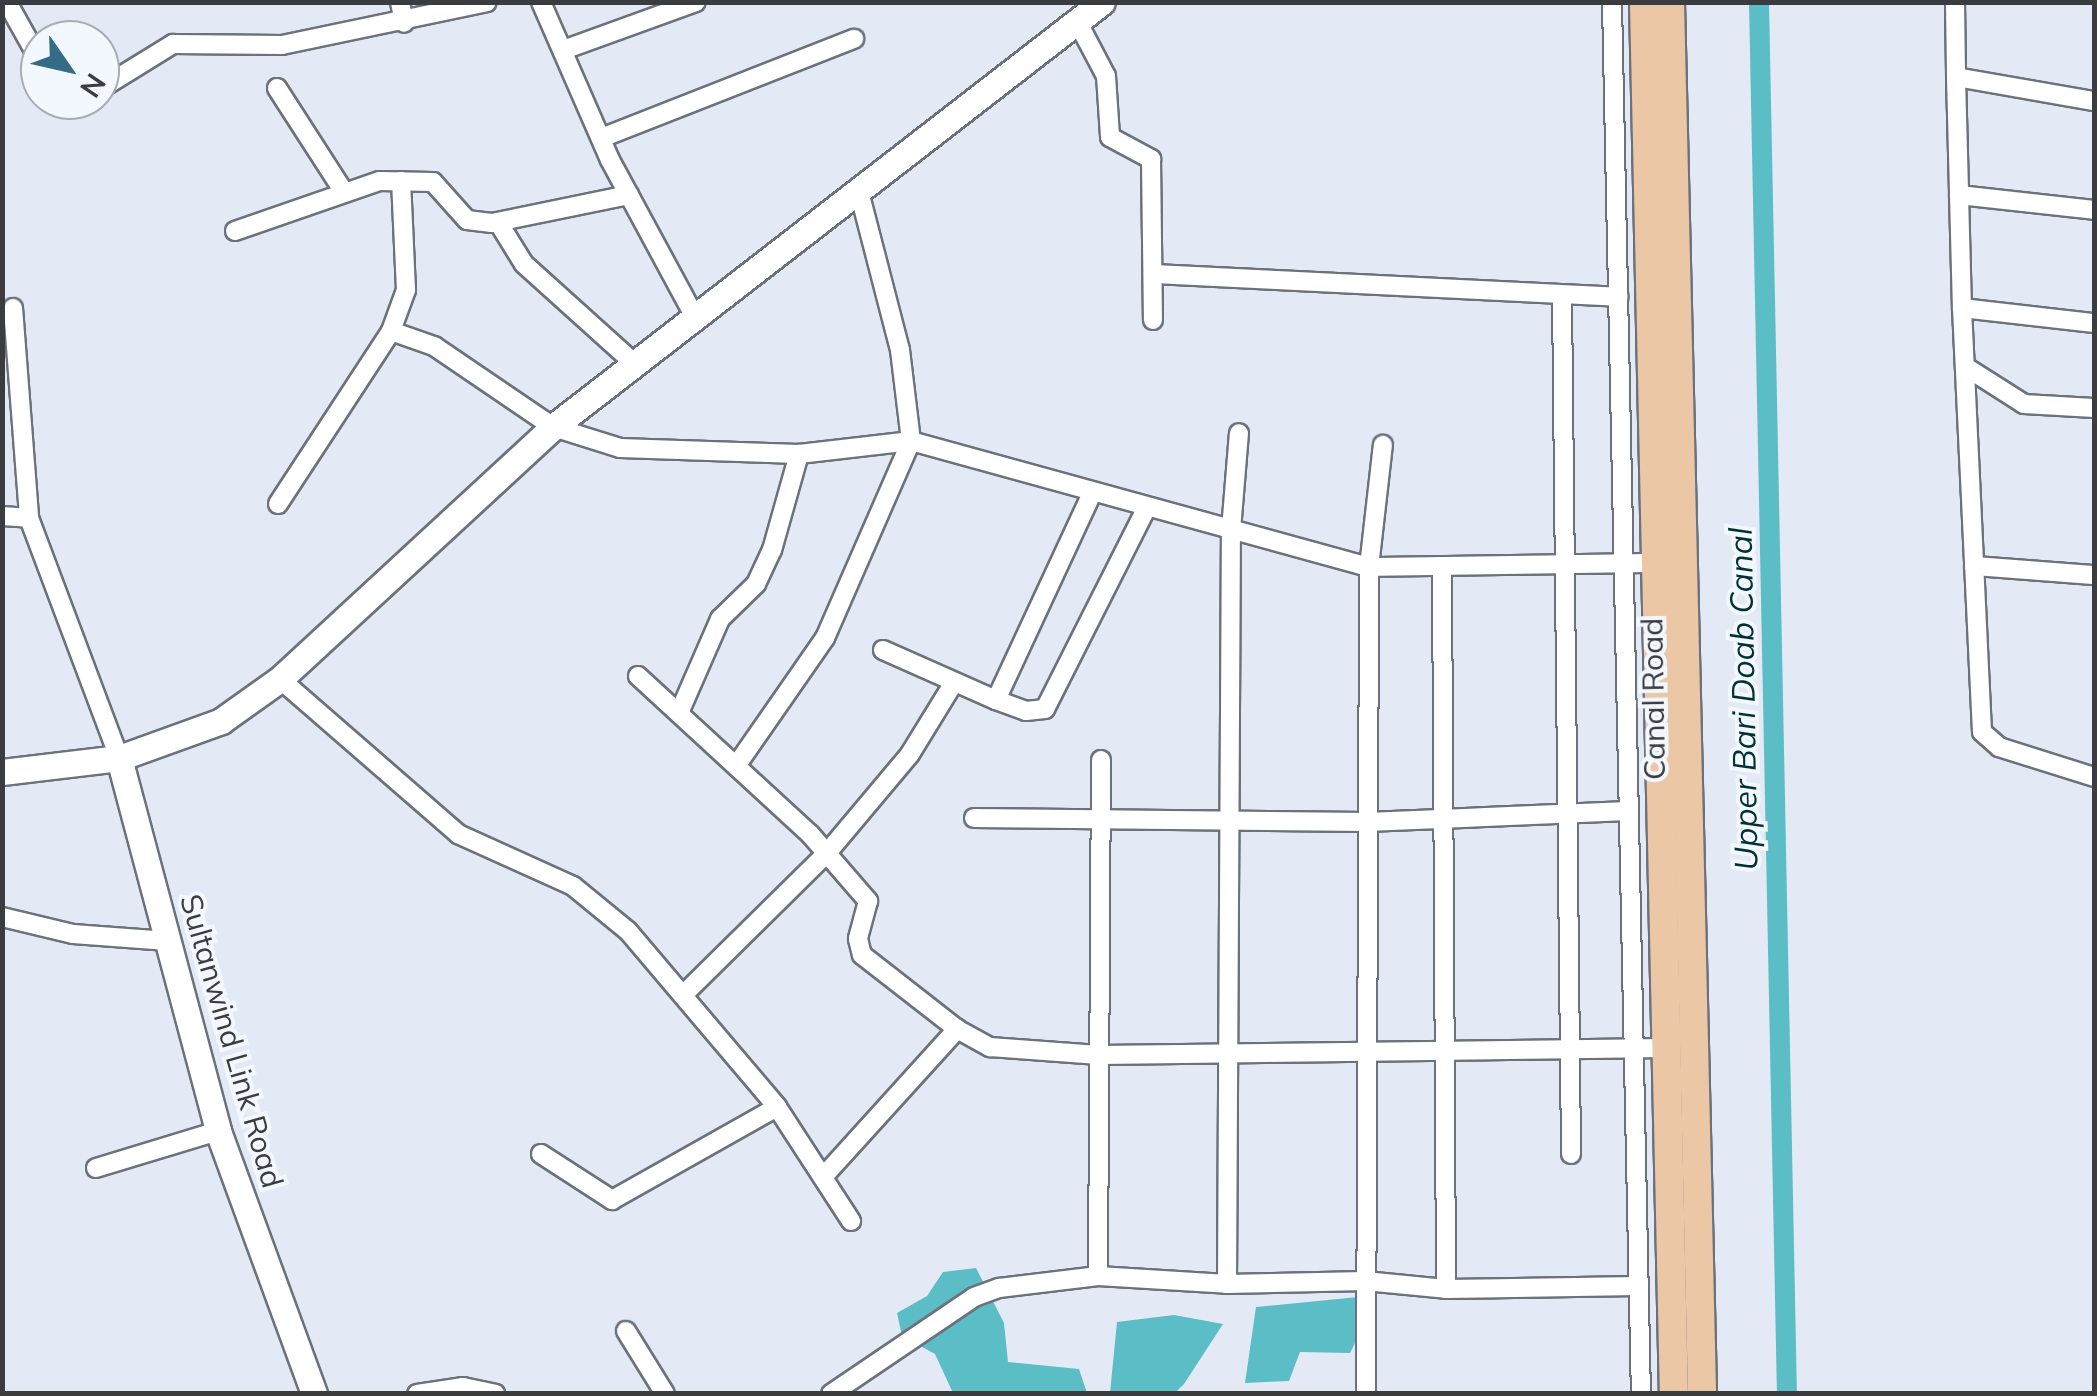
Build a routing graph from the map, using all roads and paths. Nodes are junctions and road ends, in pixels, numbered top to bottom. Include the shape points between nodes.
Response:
1 (7, 2) edge
2 (400, 2) edge
3 (486, 2) edge
4 (540, 2) edge
5 (696, 2) edge
6 (1102, 2) edge
7 (1612, 2) edge
8 (1644, 2) edge
9 (1670, 2) edge
10 (1955, 2) edge
11 (1077, 21) junction
12 (404, 23) junction
13 (20, 25) edge
14 (854, 39) dead end
15 (566, 49) junction
16 (120, 76) edge
17 (1956, 77) junction
18 (277, 88) dead end
19 (2094, 100) edge
20 (601, 138) junction
21 (401, 181) junction
22 (858, 188) junction
23 (342, 189) junction
24 (629, 195) junction
25 (1959, 195) junction
26 (2094, 210) edge
27 (498, 222) junction
28 (235, 231) dead end
29 (1153, 274) junction
30 (1562, 295) junction
31 (1618, 298) junction
32 (13, 308) dead end
33 (1962, 308) junction
34 (695, 316) junction
35 (1153, 320) dead end
36 (2094, 323) edge
37 (391, 331) junction
38 (635, 364) junction
39 (1970, 370) junction
40 (2094, 408) edge
41 (553, 427) junction
42 (1240, 432) dead end
43 (910, 441) junction
44 (1382, 445) dead end
45 (799, 454) junction
46 (1092, 493) junction
47 (278, 504) dead end
48 (1146, 509) junction
49 (2, 516) edge
50 (29, 518) junction
51 (1231, 530) junction
52 (1656, 563) junction
53 (1974, 566) junction
54 (1370, 567) junction
55 (1624, 567) junction
56 (1564, 569) junction
57 (1442, 570) junction
58 (2094, 575) edge
59 (883, 650) dead end
60 (638, 676) dead end
61 (280, 678) junction
62 (953, 684) junction
63 (996, 700) junction
64 (680, 713) junction
65 (119, 758) junction
66 (1100, 760) dead end
67 (736, 766) junction
68 (2, 772) edge
69 (2094, 777) edge
70 (1628, 811) junction
71 (1568, 814) junction
72 (974, 818) dead end
73 (1100, 818) junction
74 (1229, 818) junction
75 (1441, 818) junction
76 (1367, 822) junction
77 (827, 853) junction
78 (2, 917) edge
79 (168, 941) junction
80 (682, 995) junction
81 (957, 1029) junction
82 (1666, 1048) junction
83 (1632, 1049) junction
84 (1569, 1050) junction
85 (1443, 1051) junction
86 (1364, 1052) junction
87 (1228, 1053) junction
88 (1099, 1054) junction
89 (777, 1106) junction
90 (218, 1130) junction
91 (541, 1154) dead end
92 (1571, 1154) dead end
93 (96, 1168) dead end
94 (823, 1176) junction
95 (851, 1221) dead end
96 (1098, 1276) junction
97 (1366, 1281) junction
98 (1227, 1284) junction
99 (1638, 1286) junction
100 (1446, 1289) junction
101 (626, 1331) dead end
102 (314, 1394) edge
103 (418, 1394) edge
104 (495, 1394) edge
105 (666, 1394) edge
106 (831, 1394) edge
107 (1366, 1394) edge
108 (1641, 1394) edge
109 (1674, 1394) edge
110 (1702, 1394) edge

1 - 13 street
2 - 12 street
3 - 12 street
4 - 15 street
5 - 15 street
6 - 11 street
7 - 31 street
8 - 52 main road, Canal Road
9 - 110 main road, Canal Road
10 - 17 street
11 - 22 street
11 - 29 street via 1106,76 1110,136 1151,160
12 - 16 street via 282,45 172,44
14 - 20 street
15 - 20 street
17 - 19 street
17 - 25 street
18 - 23 street
20 - 24 street
21 - 23 street
21 - 27 street via 433,182 467,220
21 - 37 street via 406,290
22 - 34 street
22 - 43 street via 900,350
23 - 28 street
24 - 27 street
24 - 34 street
25 - 26 street
25 - 33 street
27 - 38 street via 524,264
29 - 30 street
29 - 35 street
30 - 31 street
30 - 56 street
31 - 55 street
32 - 50 street
33 - 36 street
33 - 39 street
34 - 38 street
37 - 41 street via 434,346
37 - 47 street
38 - 41 street
39 - 40 street via 2024,404
39 - 53 street
41 - 45 street via 620,448
41 - 61 street
42 - 51 street
43 - 45 street
43 - 46 street
43 - 67 street via 825,638
44 - 54 street
45 - 64 street via 772,550 756,584 727,607
46 - 48 street
46 - 63 street
48 - 51 street
48 - 63 street via 1051,703 1036,712
49 - 50 street
50 - 65 street
51 - 54 street
51 - 74 street
52 - 55 street
52 - 82 main road, Canal Road
53 - 58 street
53 - 69 street via 1982,732 1999,748
54 - 57 street
54 - 76 street
55 - 56 street
55 - 70 street
56 - 57 street
56 - 71 street
57 - 75 street
59 - 62 street
60 - 64 street
61 - 65 street via 221,721
61 - 80 street via 458,834 595,900
62 - 63 street
62 - 77 street via 910,754
64 - 67 street
65 - 68 street
65 - 79 street, Sultanwind Link Road
66 - 73 street
67 - 77 street
70 - 71 street
70 - 83 street
71 - 75 street
71 - 84 street
72 - 73 street
73 - 74 street
73 - 88 street
74 - 76 street
74 - 87 street
75 - 76 street
75 - 85 street
76 - 86 street
77 - 80 street
77 - 81 street via 868,901 858,939 862,955
78 - 79 street via 73,934
79 - 90 street, Sultanwind Link Road
80 - 89 street
81 - 88 street via 990,1046
81 - 94 street
82 - 83 street
82 - 109 main road, Canal Road
83 - 84 street
83 - 99 street
84 - 85 street
84 - 92 street
85 - 86 street
85 - 100 street
86 - 87 street
86 - 97 street
87 - 88 street
87 - 98 street
88 - 96 street
89 - 91 street via 612,1200
89 - 94 street
90 - 93 street
90 - 102 street, Sultanwind Link Road
94 - 95 street
96 - 98 street
96 - 106 street via 974,1297
97 - 98 street
97 - 100 street
97 - 107 street
99 - 100 street
99 - 108 street
101 - 105 street
103 - 104 street via 462,1387

